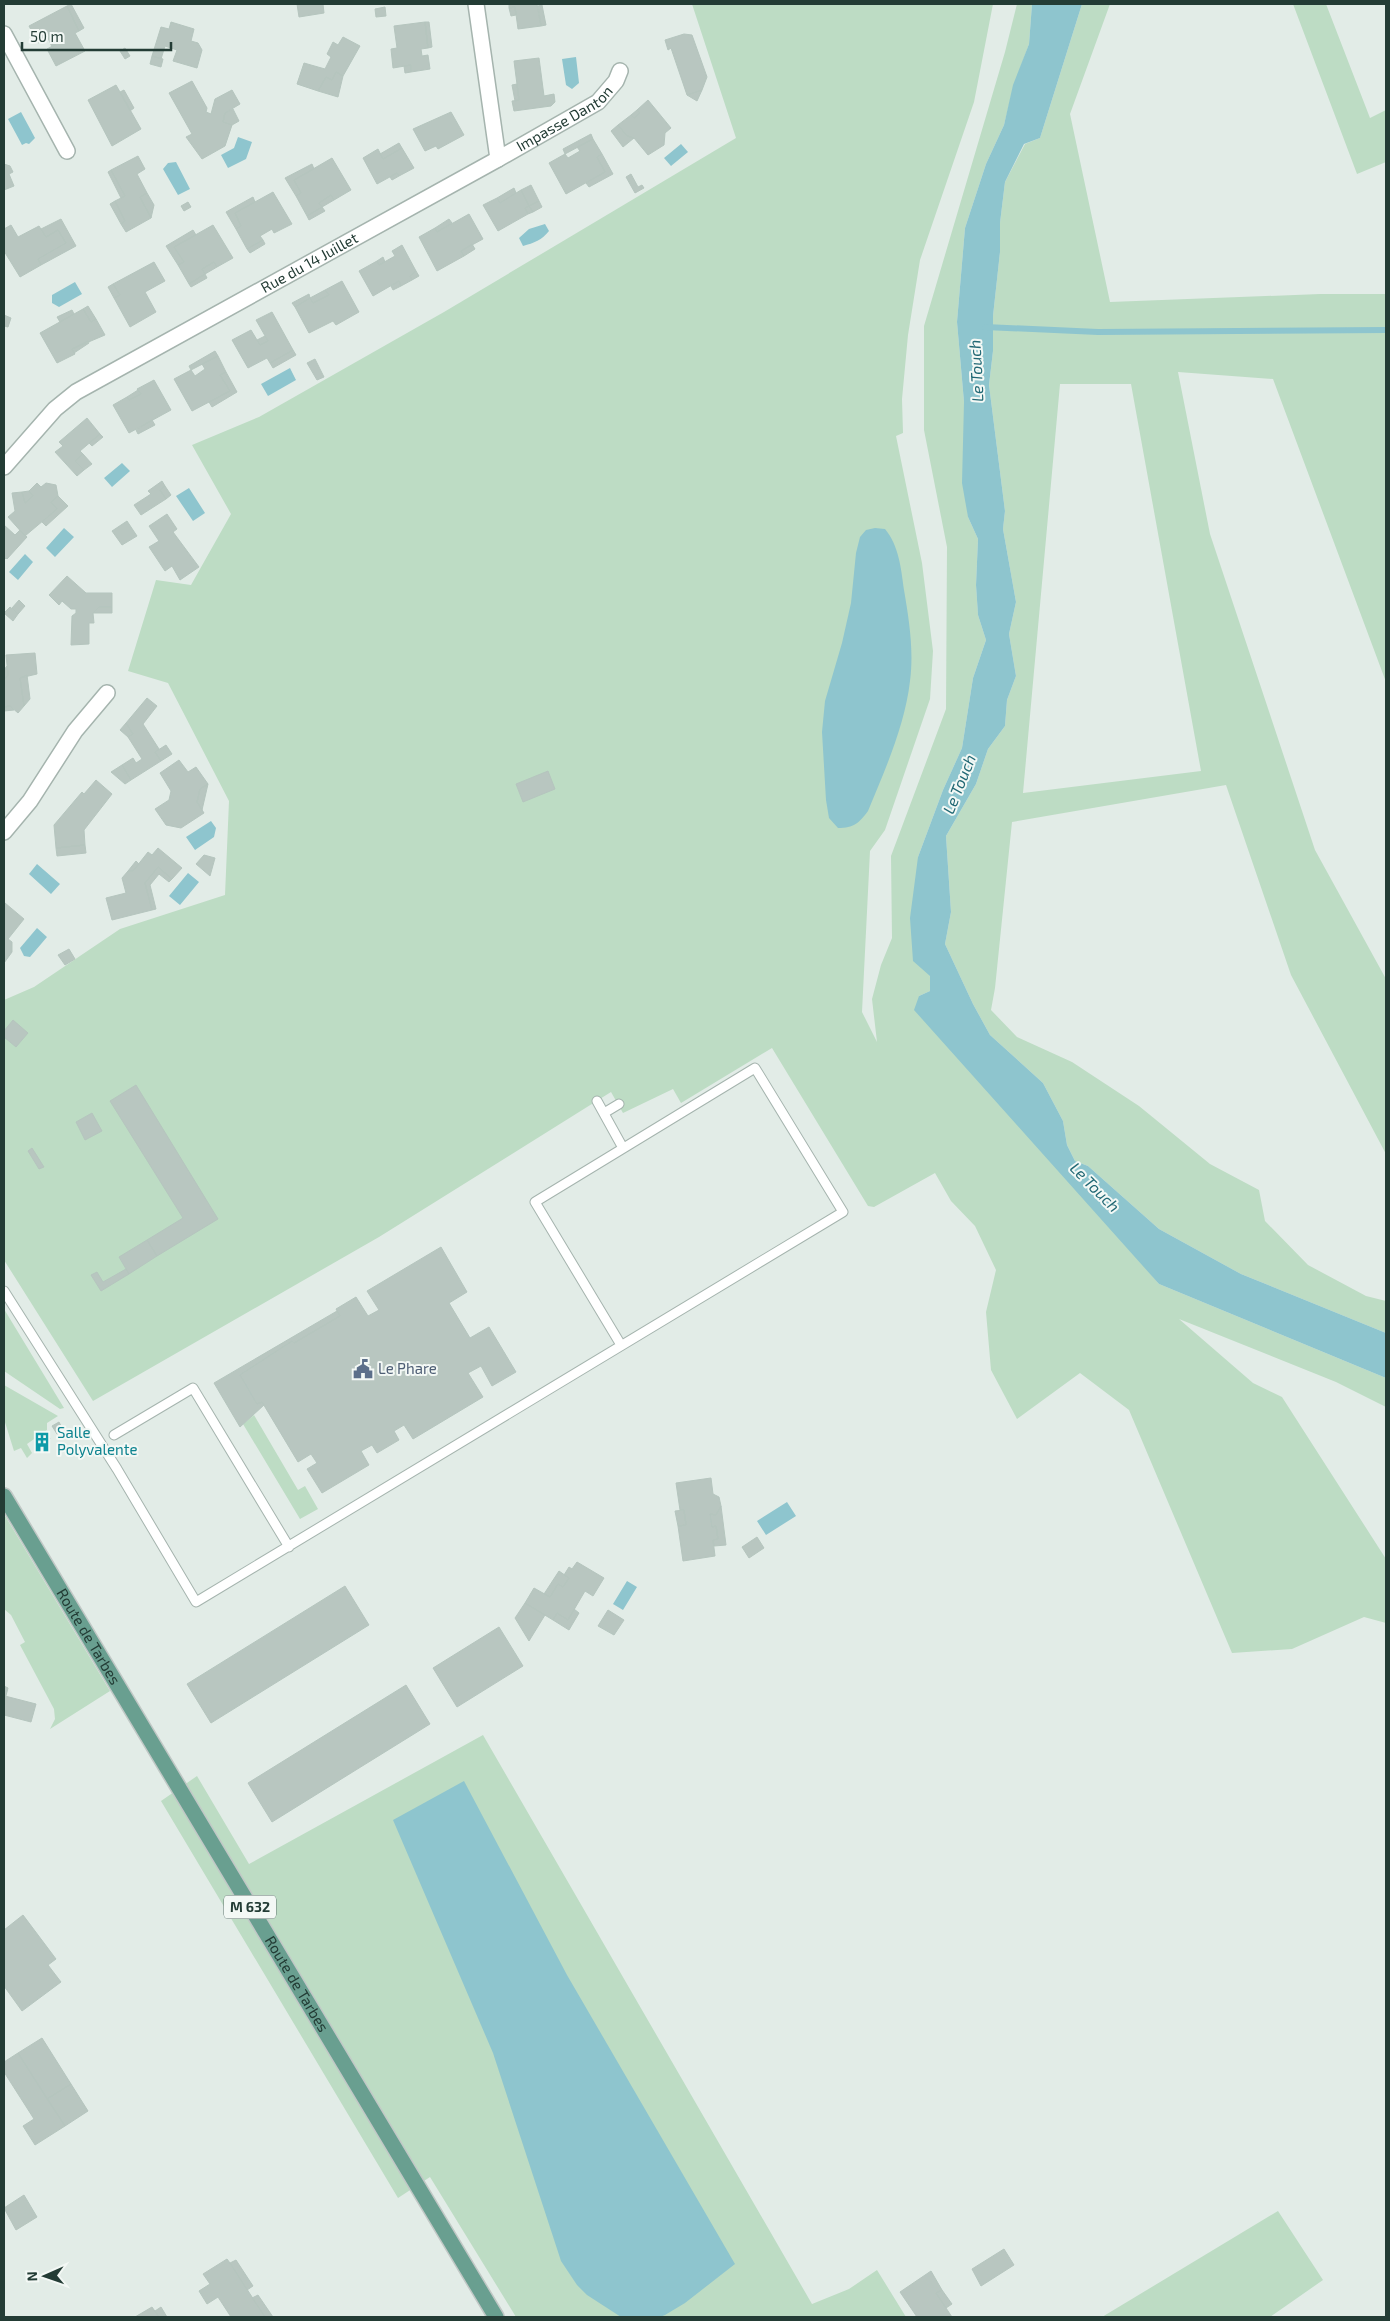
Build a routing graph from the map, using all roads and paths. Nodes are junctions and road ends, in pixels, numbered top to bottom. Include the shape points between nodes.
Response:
1 (476, 4) edge
2 (4, 34) edge
3 (620, 71) dead end
4 (67, 152) dead end
5 (498, 158) junction
6 (4, 467) edge
7 (107, 693) dead end
8 (4, 832) edge
9 (598, 1101) dead end
10 (619, 1104) dead end
11 (604, 1113) junction
12 (623, 1148) junction
13 (4, 1291) edge
14 (621, 1345) junction
15 (114, 1435) dead end
16 (4, 1496) edge
17 (289, 1547) junction
18 (496, 2317) edge

1 - 5 street
2 - 4 street
3 - 5 street, Impasse Danton via 616,81 598,102
5 - 6 street, Rue du 14 Juillet via 76,392 55,409
7 - 8 street
9 - 11 lane
10 - 11 lane
11 - 12 lane
12 - 14 lane via 535,1202
12 - 14 lane via 755,1068 842,1212
13 - 17 lane via 196,1602
14 - 17 lane
15 - 17 lane via 193,1388
16 - 18 main road, Route de Tarbes / M 632

